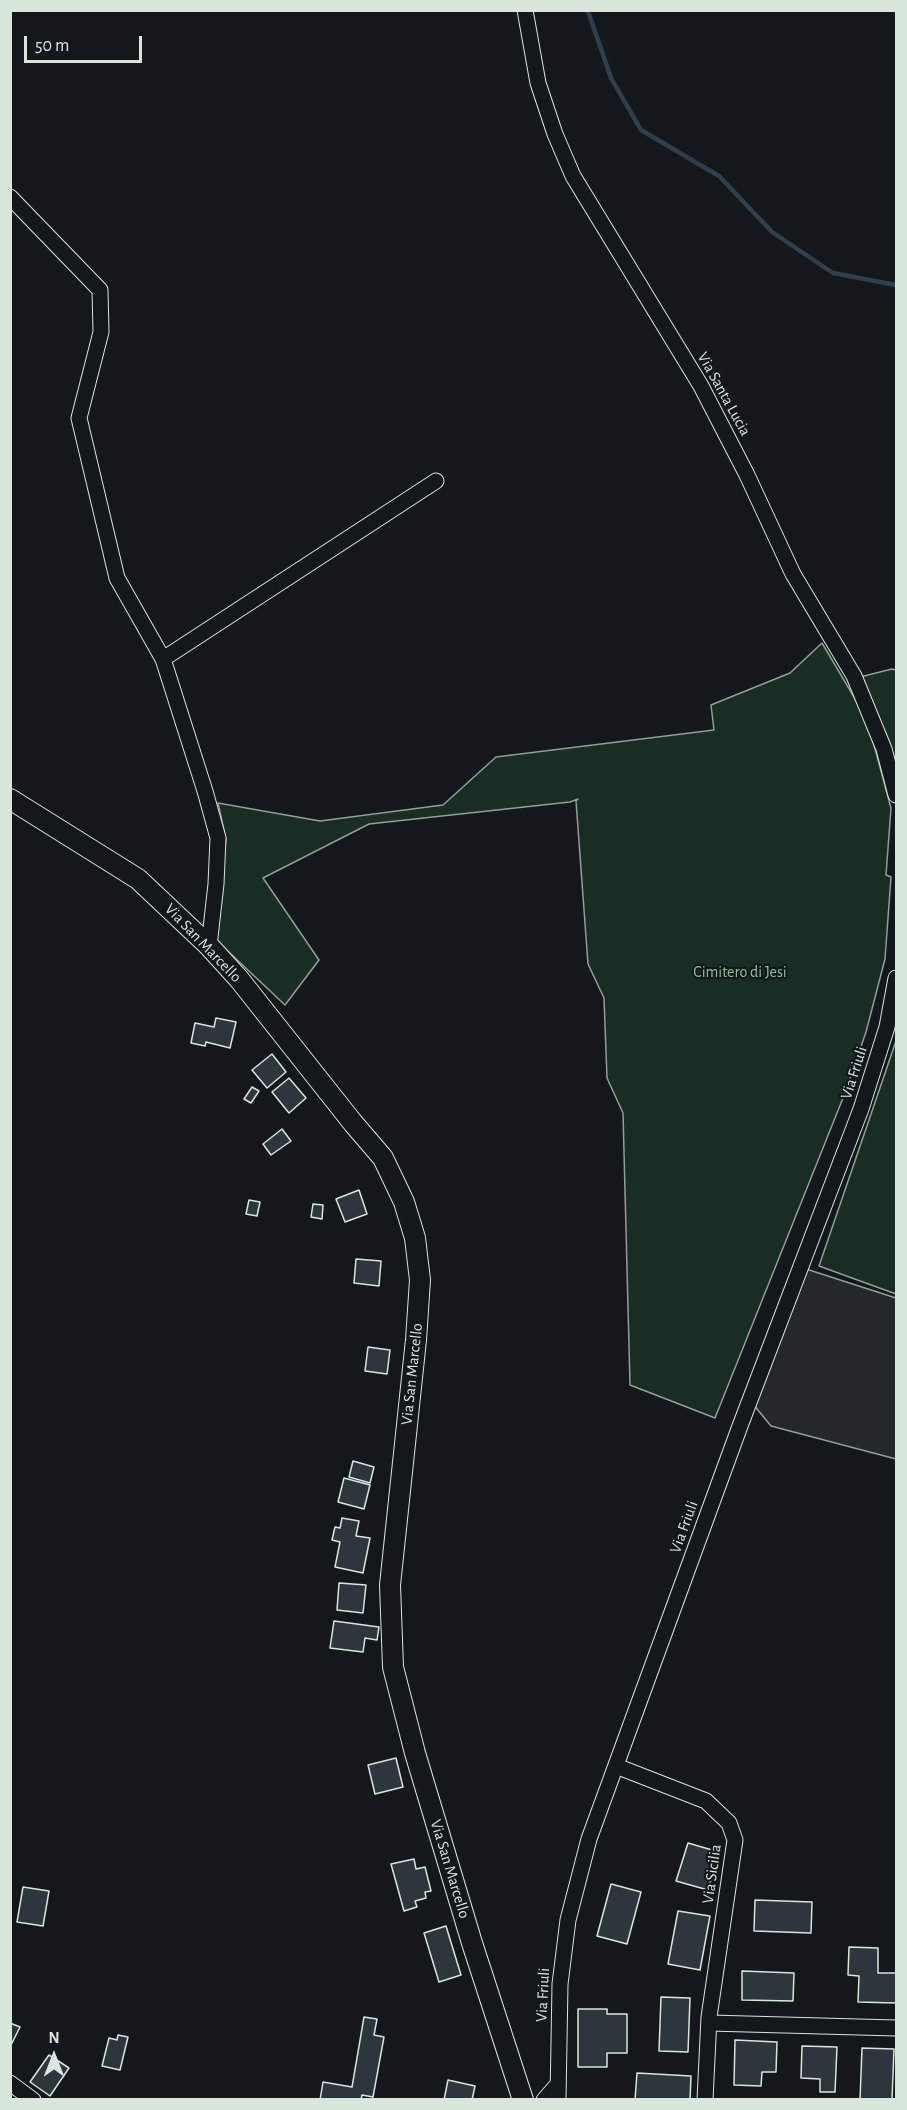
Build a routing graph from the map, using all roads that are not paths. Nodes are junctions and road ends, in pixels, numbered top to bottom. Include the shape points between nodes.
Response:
1 (525, 10) edge
2 (10, 197) edge
3 (436, 481) dead end
4 (163, 659) junction
5 (897, 795) edge
6 (10, 799) edge
7 (209, 946) junction
8 (897, 978) edge
9 (616, 1766) junction
10 (709, 2023) junction
11 (897, 2028) edge
12 (10, 2083) edge
13 (558, 2084) junction
14 (33, 2100) edge
15 (523, 2100) edge
16 (544, 2100) edge
17 (558, 2100) edge
18 (705, 2100) edge

1 - 5 street, Via Santa Lucia via 538,83 573,176 701,386 793,574 854,676 884,749
2 - 4 street via 100,290 100,332 79,418 117,578
3 - 4 street
4 - 7 street via 218,838
6 - 7 main road, Via San Marcello via 138,879
7 - 15 main road, Via San Marcello via 383,1158 415,1238 420,1281 416,1340 390,1585 393,1667 418,1764
8 - 9 street, Via Friuli via 887,1027 861,1109
9 - 10 street, Via Sicilia via 706,1802 729,1823 735,1840
9 - 13 street, Via Friuli via 589,1839 568,1920 560,1984
10 - 11 street
10 - 18 street, Via Sicilia
12 - 14 street
13 - 16 street
13 - 17 street, Via Friuli

